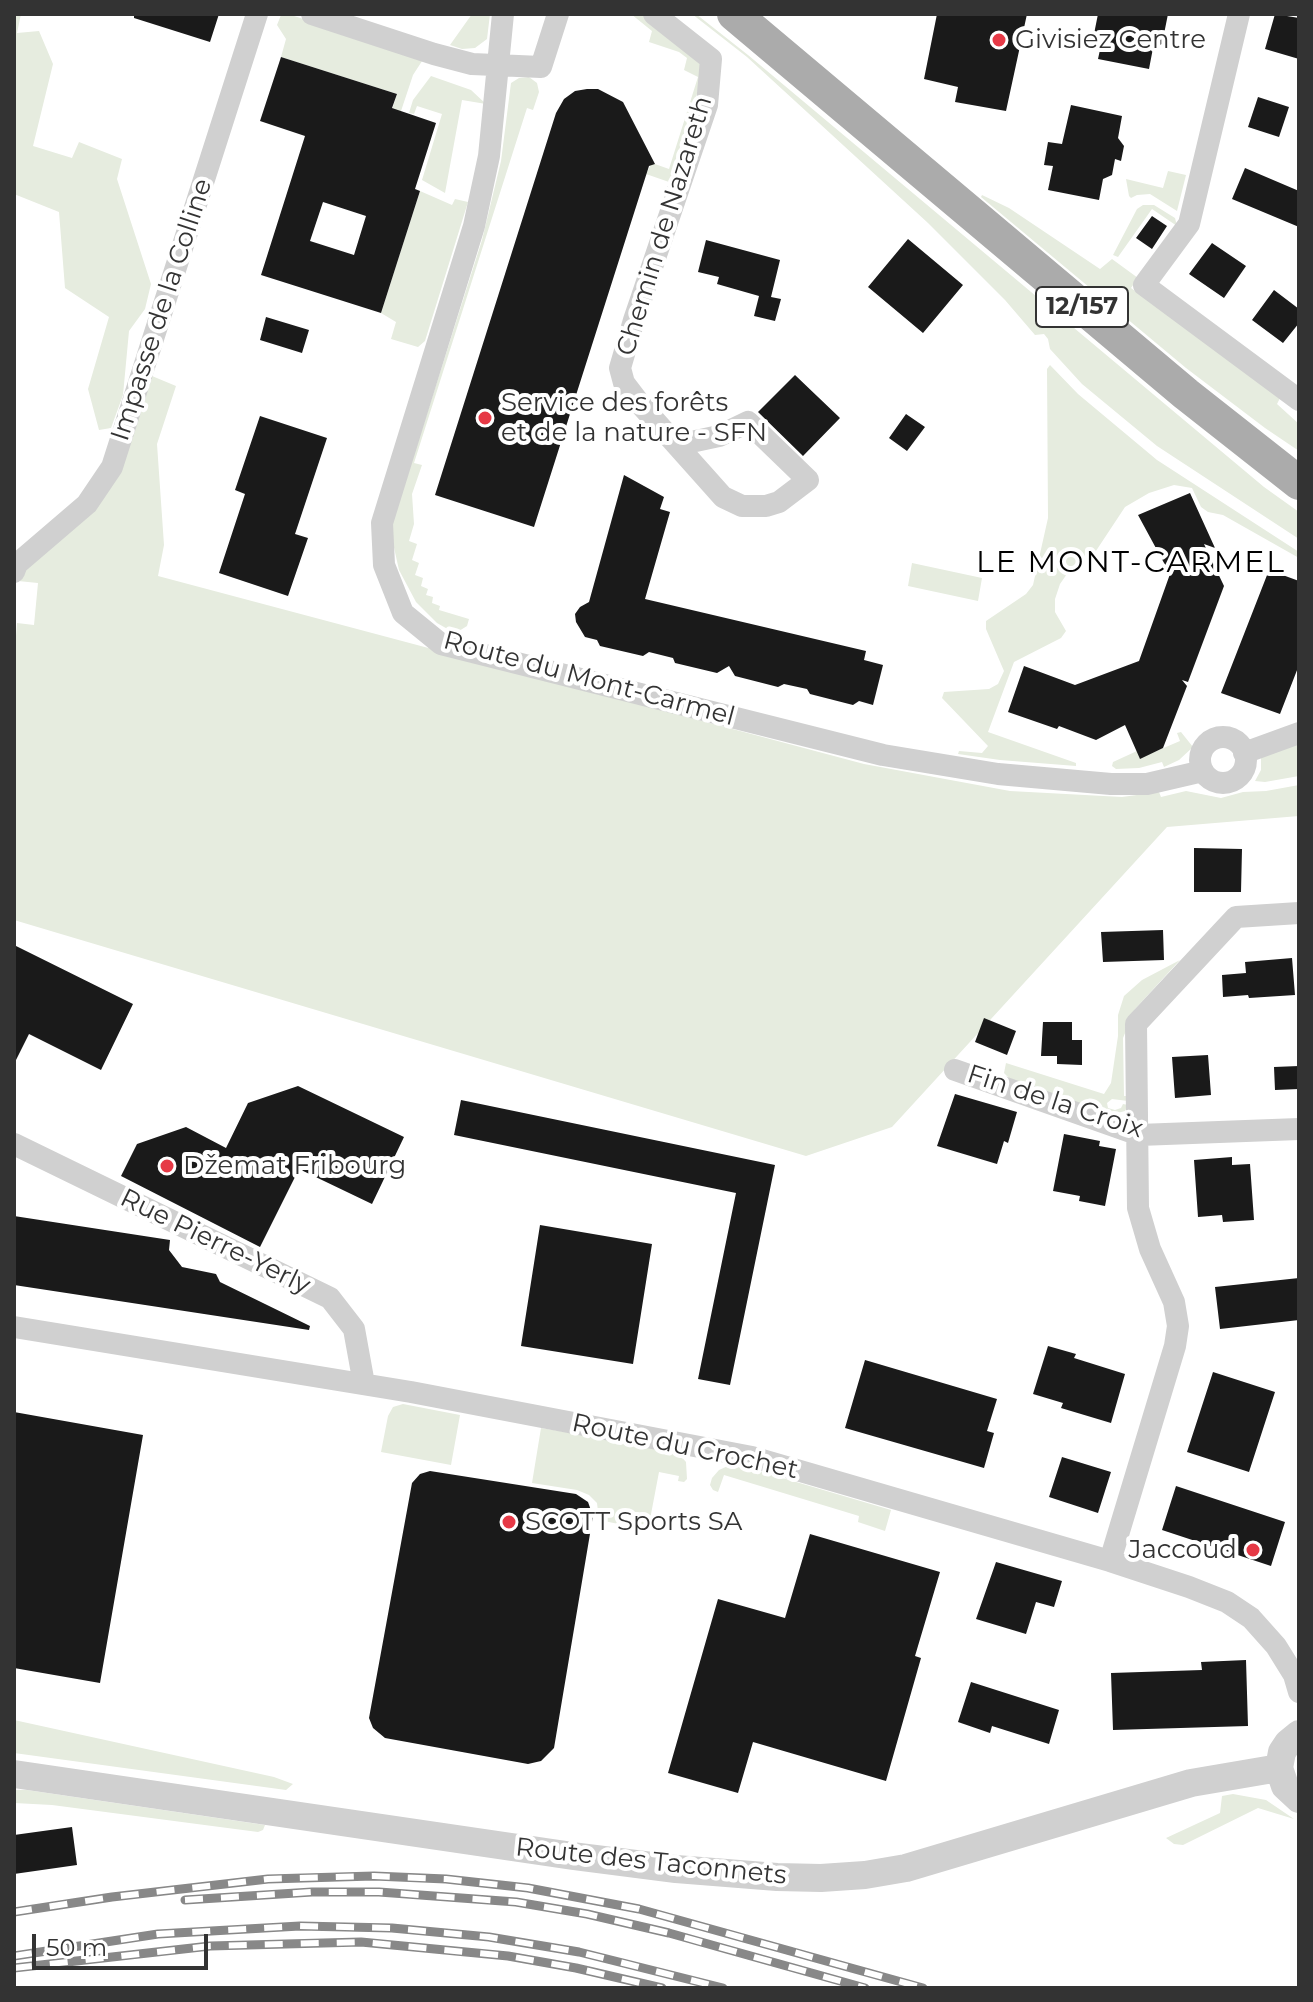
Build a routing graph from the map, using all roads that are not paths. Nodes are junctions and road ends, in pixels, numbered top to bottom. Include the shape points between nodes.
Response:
1 (257, 14) edge
2 (312, 14) edge
3 (503, 14) edge
4 (558, 14) edge
5 (654, 14) edge
6 (734, 14) edge
7 (1239, 14) edge
8 (499, 66) junction
9 (1299, 400) edge
10 (677, 445) junction
11 (1299, 483) edge
12 (14, 572) edge
13 (1299, 733) edge
14 (1244, 753) junction
15 (1203, 771) junction
16 (1299, 913) edge
17 (955, 1070) dead end
18 (1299, 1129) edge
19 (1139, 1135) junction
20 (14, 1144) edge
21 (14, 1327) edge
22 (364, 1384) junction
23 (1110, 1561) junction
24 (1299, 1692) edge
25 (1299, 1734) edge
26 (1279, 1768) junction
27 (14, 1774) edge
28 (1299, 1799) edge

1 - 12 street, Impasse de la Colline via 112,467 87,504
2 - 8 street via 434,54
3 - 8 street, Route du Mont-Carmel
4 - 8 street via 541,67
5 - 10 street, Chemin de Nazareth via 711,59 707,105 620,368 624,383
6 - 11 main road, 12/157
7 - 9 street via 1189,224 1144,285
8 - 15 street, Route du Mont-Carmel via 489,156 474,226 382,523 384,565 403,613 441,644 883,755 998,774 1111,784 1147,784
10 - 10 street, Chemin de Nazareth via 723,497 742,506 779,502 808,480 748,422 719,436
13 - 14 street
14 - 15 street, Route du Mont-Carmel via 1243,770 1235,780 1214,781
14 - 15 street via 1235,741 1213,740 1202,750
16 - 19 street via 1236,917 1136,1024
17 - 19 street, Fin de la Croix
18 - 19 street, Fin de la Croix
19 - 23 street via 1142,1228 1174,1302 1178,1326
20 - 22 street, Rue Pierre-Yerly via 330,1298 354,1329
21 - 22 street, Route du Crochet
22 - 23 street, Route du Crochet via 752,1457
23 - 24 street, Route du Crochet via 1227,1602 1251,1618 1276,1646
25 - 26 street via 1282,1752
26 - 27 street, Route des Taconnets via 1191,1783 906,1868 821,1878 588,1858
26 - 28 street via 1285,1786

